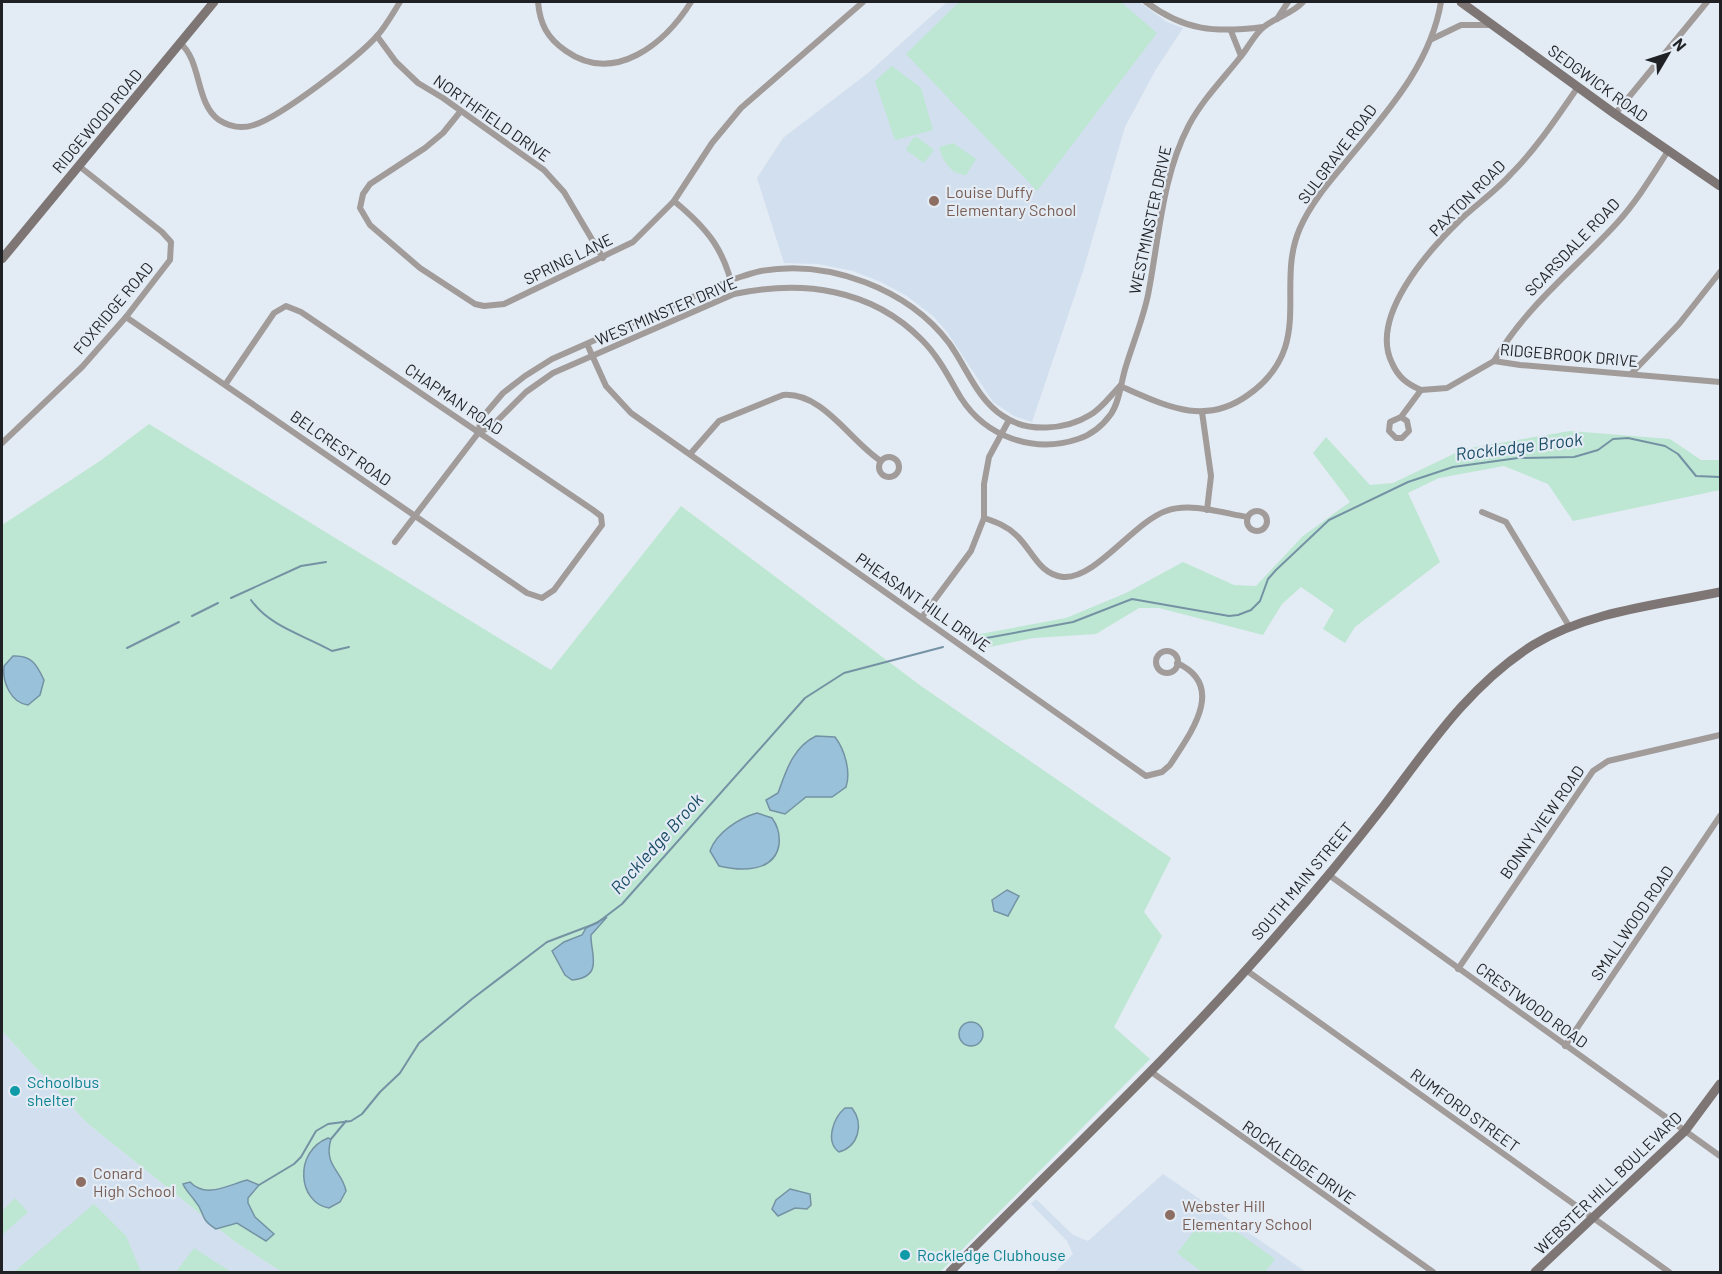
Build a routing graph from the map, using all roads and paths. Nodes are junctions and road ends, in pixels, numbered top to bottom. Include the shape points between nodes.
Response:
1 (214, 2) edge
2 (400, 2) edge
3 (538, 2) edge
4 (691, 2) edge
5 (863, 2) edge
6 (1146, 2) edge
7 (1287, 2) edge
8 (1304, 2) edge
9 (1441, 2) edge
10 (1461, 2) edge
11 (1707, 2) edge
12 (1276, 20) junction
13 (1491, 25) junction
14 (1263, 27) junction
15 (1231, 31) junction
16 (377, 36) junction
17 (1431, 40) junction
18 (180, 44) junction
19 (1241, 56) junction
20 (1578, 87) junction
21 (460, 112) junction
22 (1615, 114) junction
23 (1668, 151) junction
24 (79, 166) junction
25 (1720, 186) edge
26 (674, 201) junction
27 (603, 258) junction
28 (2, 259) edge
29 (1720, 272) edge
30 (731, 280) junction
31 (734, 294) junction
32 (126, 317) junction
33 (587, 344) junction
34 (592, 357) junction
35 (1494, 360) junction
36 (1631, 374) junction
37 (1720, 382) edge
38 (225, 385) junction
39 (1120, 386) junction
40 (1421, 390) junction
41 (1202, 412) junction
42 (1401, 417) dead end
43 (1009, 420) junction
44 (479, 432) junction
45 (999, 434) junction
46 (2, 443) edge
47 (691, 453) junction
48 (881, 461) dead end
49 (1207, 510) junction
50 (1482, 512) dead end
51 (417, 517) junction
52 (1247, 517) dead end
53 (984, 518) junction
54 (395, 542) dead end
55 (1720, 592) edge
56 (542, 598) joint
57 (922, 617) junction
58 (1569, 626) junction
59 (1177, 663) dead end
60 (1720, 735) edge
61 (1720, 816) edge
62 (1329, 875) junction
63 (1458, 969) junction
64 (1246, 970) junction
65 (1565, 1046) junction
66 (1150, 1071) junction
67 (1720, 1084) edge
68 (1685, 1131) junction
69 (1720, 1156) edge
70 (1593, 1218) junction
71 (950, 1272) edge
72 (1433, 1272) edge
73 (1536, 1272) edge
74 (1669, 1272) edge

1 - 18 main road, RIDGEWOOD ROAD
2 - 16 street
3 - 4 street via 539,18 547,34 579,60 614,65 646,49
5 - 26 street, SPRING LANE via 741,108 712,143
6 - 15 street via 1186,25
7 - 12 street
8 - 12 street, WESTMINSTER DRIVE
9 - 17 street, SULGRAVE ROAD
10 - 13 main road, SEDGWICK ROAD
11 - 22 street
12 - 14 street, WESTMINSTER DRIVE
13 - 17 street via 1461,25
13 - 20 main road, SEDGWICK ROAD
14 - 15 street
14 - 19 street, WESTMINSTER DRIVE
15 - 19 street
16 - 18 street via 295,101 263,122 240,128 217,119 209,109 187,51
16 - 21 street, NORTHFIELD DRIVE via 418,83
17 - 41 street, SULGRAVE ROAD via 1401,94 1318,196 1300,229 1291,267 1292,326 1276,365 1247,396 1229,406
18 - 24 main road, RIDGEWOOD ROAD
19 - 39 street, WESTMINSTER DRIVE via 1203,103 1180,143 1147,299
20 - 22 main road, SEDGWICK ROAD
20 - 40 street, PAXTON ROAD via 1511,175 1428,256 1391,311 1386,352 1396,372
21 - 27 street, NORTHFIELD DRIVE via 544,170 564,192
21 - 27 street, SPRING LANE via 443,133 370,184 360,208 370,225 420,268 483,306 504,304
22 - 23 main road, SEDGWICK ROAD
23 - 25 main road, SEDGWICK ROAD
23 - 35 street, SCARSDALE ROAD via 1617,223 1534,305
24 - 28 main road, RIDGEWOOD ROAD
24 - 32 street, FOXRIDGE ROAD via 171,242 170,260
26 - 27 street, SPRING LANE via 633,242
26 - 30 street via 710,235
29 - 36 street via 1687,315
30 - 31 street
30 - 33 street, WESTMINSTER DRIVE
30 - 43 street, WESTMINSTER DRIVE via 761,271 808,270 845,276 887,292 936,329 961,359 982,396
31 - 34 street, WESTMINSTER DRIVE
31 - 45 street, WESTMINSTER DRIVE via 802,287 850,295 872,305 923,340 973,413
32 - 38 street, BELCREST ROAD
32 - 46 street, FOXRIDGE ROAD via 82,367
33 - 34 street, PHEASANT HILL DRIVE
33 - 44 street, WESTMINSTER DRIVE via 552,359 503,393 480,420
34 - 44 street, WESTMINSTER DRIVE via 553,374 526,392 491,427
34 - 47 street, PHEASANT HILL DRIVE via 616,399
35 - 36 street, RIDGEBROOK DRIVE
35 - 40 street, RIDGEBROOK DRIVE via 1447,388
36 - 37 street, RIDGEBROOK DRIVE
38 - 44 street, CHAPMAN ROAD via 274,313 286,306 301,312
38 - 51 street, BELCREST ROAD
39 - 41 street, SULGRAVE ROAD via 1166,407
39 - 43 street, WESTMINSTER DRIVE via 1099,408 1073,423 1047,427
39 - 45 street, WESTMINSTER DRIVE via 1111,414 1082,438 1032,444
40 - 42 street
41 - 49 street via 1211,476
43 - 45 street
44 - 51 street, WESTMINSTER DRIVE
44 - 56 street, CHAPMAN ROAD via 601,516 598,532 554,590
45 - 53 street via 986,467
47 - 48 street via 718,421 790,394 819,406
47 - 57 street, PHEASANT HILL DRIVE
49 - 52 street
49 - 53 street via 1178,508 1159,513 1088,568 1069,577 1048,572 1016,534
50 - 58 street via 1506,522
51 - 54 street, WESTMINSTER DRIVE
51 - 56 street, BELCREST ROAD via 527,593
53 - 57 street via 971,551
55 - 58 main road, SOUTH MAIN STREET
57 - 59 street, PHEASANT HILL DRIVE via 1146,776 1162,772 1170,765 1202,711 1198,682 1186,667
58 - 62 main road, SOUTH MAIN STREET via 1513,659 1462,706
60 - 63 street, BONNY VIEW ROAD via 1608,761 1593,771
61 - 65 street, SMALLWOOD ROAD
62 - 63 street, CRESTWOOD ROAD
62 - 64 main road, SOUTH MAIN STREET
63 - 65 street, CRESTWOOD ROAD
64 - 66 main road, SOUTH MAIN STREET
64 - 70 street, RUMFORD STREET
65 - 68 street, CRESTWOOD ROAD
66 - 71 main road, SOUTH MAIN STREET
66 - 72 street, ROCKLEDGE DRIVE
67 - 68 main road, WEBSTER HILL BOULEVARD
68 - 69 street, CRESTWOOD ROAD
68 - 70 main road, WEBSTER HILL BOULEVARD
70 - 73 main road, WEBSTER HILL BOULEVARD
70 - 74 street, RUMFORD STREET

